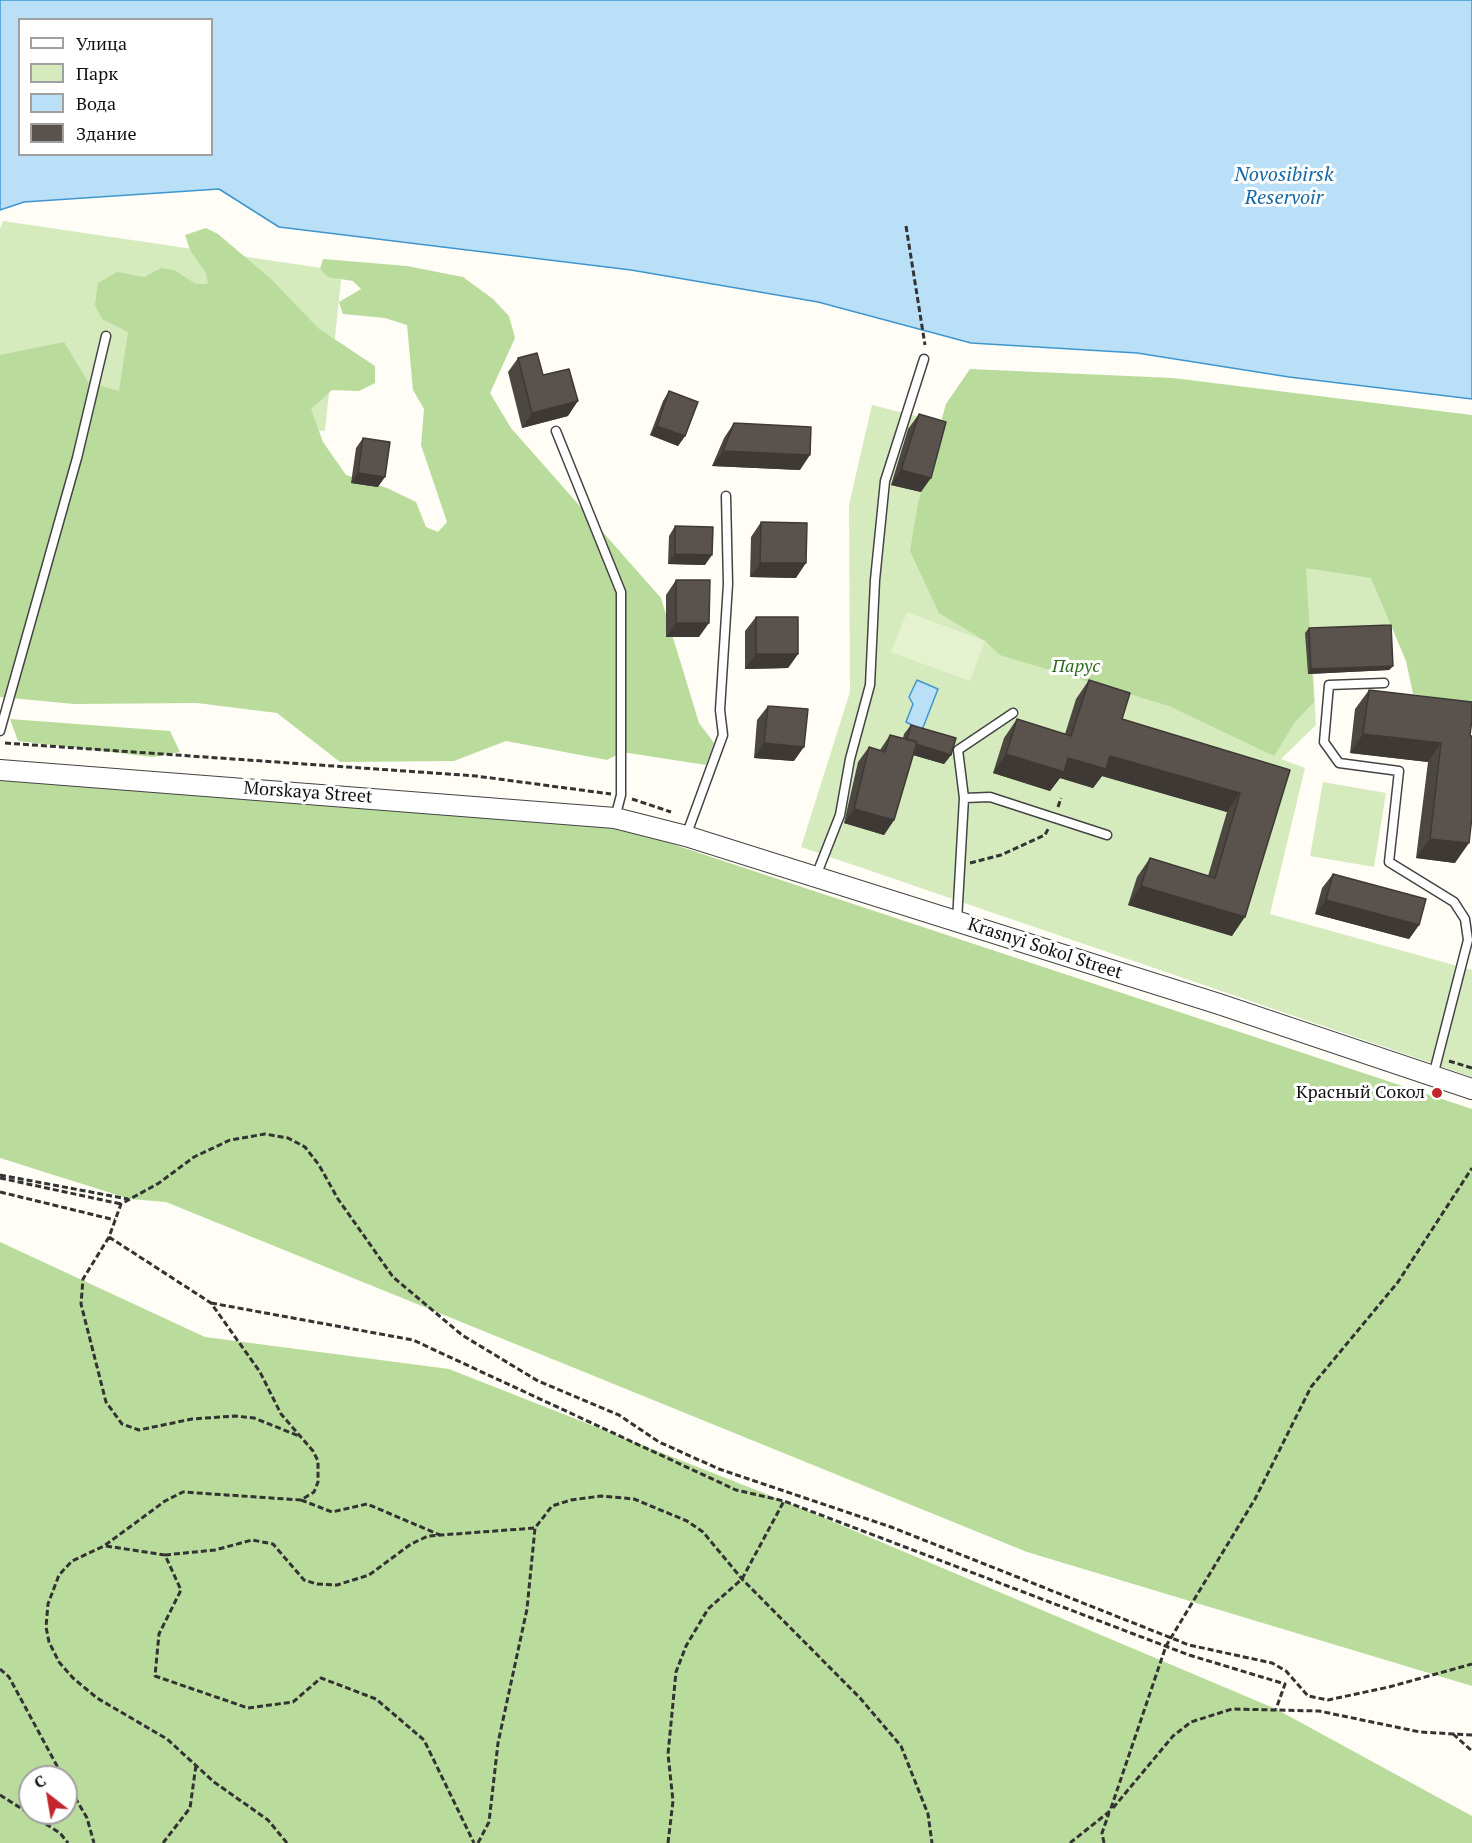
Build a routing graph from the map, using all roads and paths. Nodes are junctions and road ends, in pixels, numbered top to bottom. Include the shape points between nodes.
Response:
1 (906, 226) dead end
2 (106, 336) dead end
3 (926, 345) dead end
4 (924, 359) dead end
5 (556, 431) dead end
6 (726, 496) dead end
7 (1384, 683) dead end
8 (1013, 713) dead end
9 (0, 731) edge
10 (0, 770) edge
11 (964, 798) junction
12 (1061, 798) dead end
13 (615, 818) junction
14 (1054, 818) junction
15 (1107, 835) dead end
16 (686, 836) junction
17 (960, 866) junction
18 (816, 876) junction
19 (957, 921) junction
20 (1470, 938) edge
21 (1433, 1077) junction
22 (1472, 1089) edge
23 (1472, 1168) edge
24 (0, 1176) edge
25 (0, 1192) edge
26 (130, 1199) junction
27 (121, 1204) junction
28 (115, 1221) junction
29 (108, 1237) junction
30 (211, 1303) junction
31 (301, 1437) junction
32 (301, 1500) junction
33 (784, 1501) junction
34 (535, 1528) junction
35 (441, 1535) junction
36 (104, 1546) junction
37 (165, 1555) junction
38 (742, 1579) junction
39 (1173, 1638) junction
40 (1166, 1646) junction
41 (1472, 1664) edge
42 (0, 1669) edge
43 (1276, 1708) junction
44 (1452, 1734) junction
45 (1472, 1735) edge
46 (1472, 1751) edge
47 (57, 1765) edge
48 (196, 1766) junction
49 (0, 1795) edge
50 (78, 1803) edge
51 (1110, 1811) junction
52 (68, 1843) edge
53 (94, 1843) edge
54 (163, 1843) edge
55 (287, 1843) edge
56 (476, 1843) edge
57 (668, 1843) edge
58 (932, 1843) edge
59 (1070, 1843) edge
60 (1104, 1843) edge

1 - 3 path
2 - 9 lane via 77,458
4 - 18 lane via 885,481 870,685 840,816
5 - 13 lane via 621,592 621,795
6 - 16 lane via 728,584 720,710 723,735
7 - 20 lane via 1329,685 1324,742 1339,763 1399,771 1389,862 1454,902 1465,919
8 - 11 lane via 958,750
10 - 13 street, Morskaya Street
11 - 14 lane via 990,797
11 - 17 lane
12 - 14 path
13 - 16 street, Krasnyi Sokol Street
14 - 15 lane
14 - 17 path via 1045,835 1001,855
16 - 18 street, Krasnyi Sokol Street
17 - 19 lane
18 - 19 street, Krasnyi Sokol Street
19 - 21 street, Krasnyi Sokol Street
20 - 21 lane
21 - 22 street, Krasnyi Sokol Street
23 - 39 path via 1398,1282 1311,1387 1256,1499
24 - 26 path
24 - 27 path
25 - 28 path
26 - 27 path
26 - 39 path via 194,1157 230,1140 265,1134 288,1138 304,1147 320,1165 338,1199 393,1277 462,1335 538,1381 619,1415 659,1442 719,1469 891,1527
27 - 28 path
28 - 29 path
29 - 30 path
29 - 31 path via 82,1279 81,1304 106,1402 122,1424 139,1430 192,1419 235,1416 254,1418
30 - 31 path via 260,1372 281,1414
30 - 33 path via 413,1340 736,1490
31 - 32 path via 318,1461 318,1482 314,1492
32 - 35 path via 332,1512 367,1504
32 - 36 path via 183,1492
33 - 38 path
33 - 40 path
34 - 35 path
34 - 38 path via 552,1506 572,1500 634,1499 687,1521 703,1532
34 - 56 path via 527,1609 498,1743 489,1822
35 - 37 path via 411,1544 369,1575 337,1585 304,1580 273,1544 252,1540 215,1550
36 - 37 path
36 - 48 path via 72,1561 58,1575 48,1604 49,1642 73,1678 97,1698 167,1738
37 - 56 path via 181,1590 159,1634 155,1676 248,1708 293,1702 321,1678 376,1699 424,1740
38 - 57 path via 708,1610 676,1672 668,1754 673,1801
38 - 58 path via 861,1698 901,1746 928,1814
39 - 40 path
39 - 41 path via 1272,1663 1286,1671 1308,1696 1328,1700
40 - 43 path via 1285,1684
40 - 51 path
42 - 47 path via 9,1677
43 - 44 path via 1319,1711
43 - 51 path via 1232,1709 1191,1722 1173,1736
44 - 45 path
44 - 46 path
48 - 54 path via 190,1808
48 - 55 path via 267,1820
49 - 52 path via 60,1833
50 - 53 path
51 - 59 path
51 - 60 path via 1102,1833

